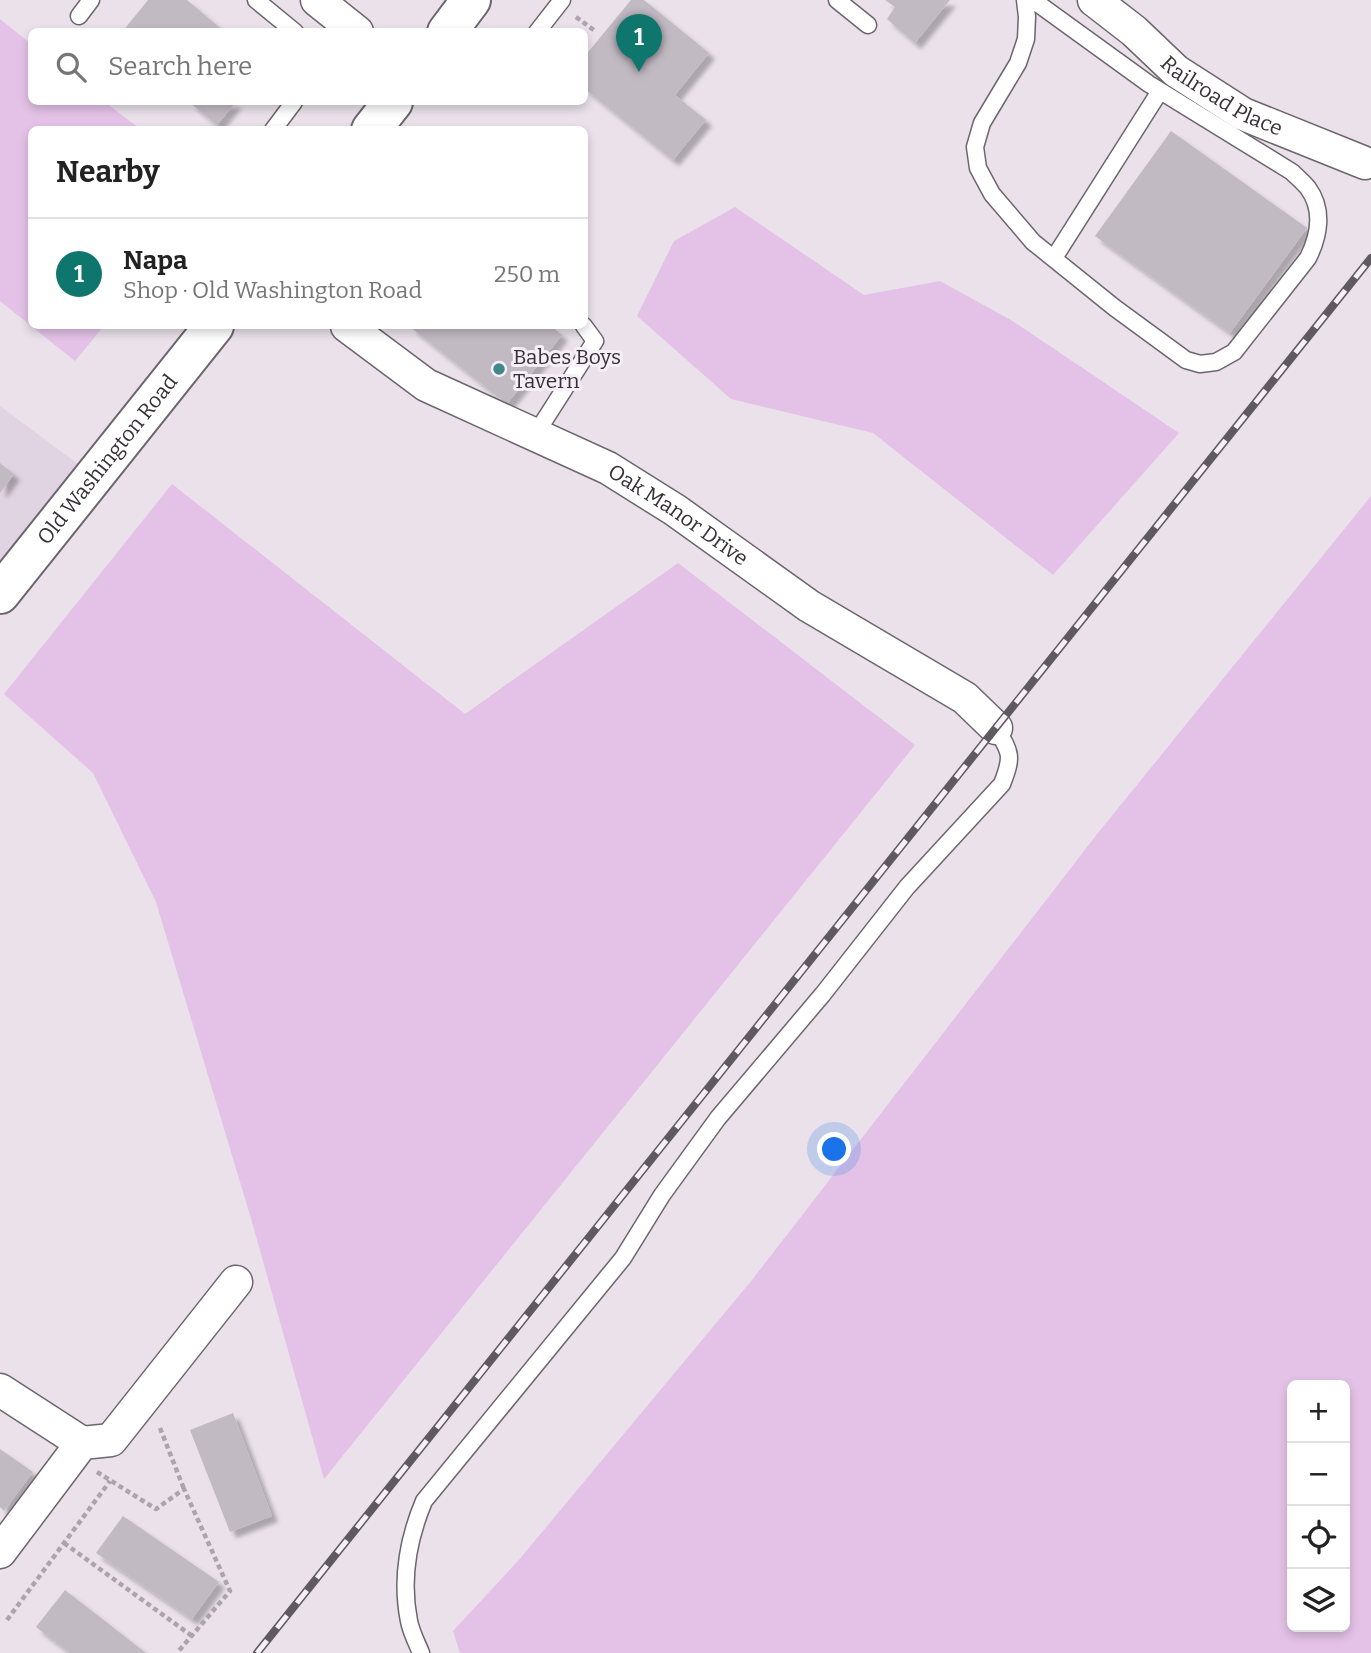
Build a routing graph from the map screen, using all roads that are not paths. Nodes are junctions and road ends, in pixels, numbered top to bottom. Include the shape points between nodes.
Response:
1 (91, 0) edge
2 (256, 0) edge
3 (317, 0) edge
4 (562, 0) edge
5 (838, 0) edge
6 (1025, 0) edge
7 (1033, 0) edge
8 (1094, 0) edge
9 (79, 16) dead end
10 (868, 25) dead end
11 (290, 28) edge
12 (349, 28) edge
13 (540, 28) edge
14 (1160, 91) junction
15 (292, 105) edge
16 (276, 126) edge
17 (1365, 163) dead end
18 (1054, 258) junction
19 (212, 329) edge
20 (351, 329) edge
21 (586, 329) edge
22 (535, 435) junction
23 (0, 594) edge
24 (996, 728) joint
25 (236, 1282) dead end
26 (0, 1390) edge
27 (78, 1449) junction
28 (0, 1552) edge
29 (421, 1653) edge

1 - 9 lane
2 - 11 lane
3 - 12 street
4 - 13 lane
5 - 10 lane
6 - 18 lane via 1026,39 1018,63 982,123 975,147 978,168 992,194 1033,242
7 - 14 lane
8 - 17 street, Railroad Place via 1176,71 1243,114
14 - 18 lane
14 - 18 lane via 1292,172 1308,189 1316,202 1318,222 1317,241 1308,258 1234,352 1200,364 1186,360
15 - 16 lane
19 - 23 main road, Old Washington Road
20 - 22 street, Oak Manor Drive via 426,385
21 - 22 lane via 595,341
22 - 24 street, Oak Manor Drive via 608,468 675,510 808,606 965,698
24 - 29 lane via 1008,749 1010,764 1002,784 907,887 718,1118 623,1258 424,1501 409,1546 405,1585 409,1623
25 - 27 street via 110,1440
26 - 27 street
27 - 28 street

